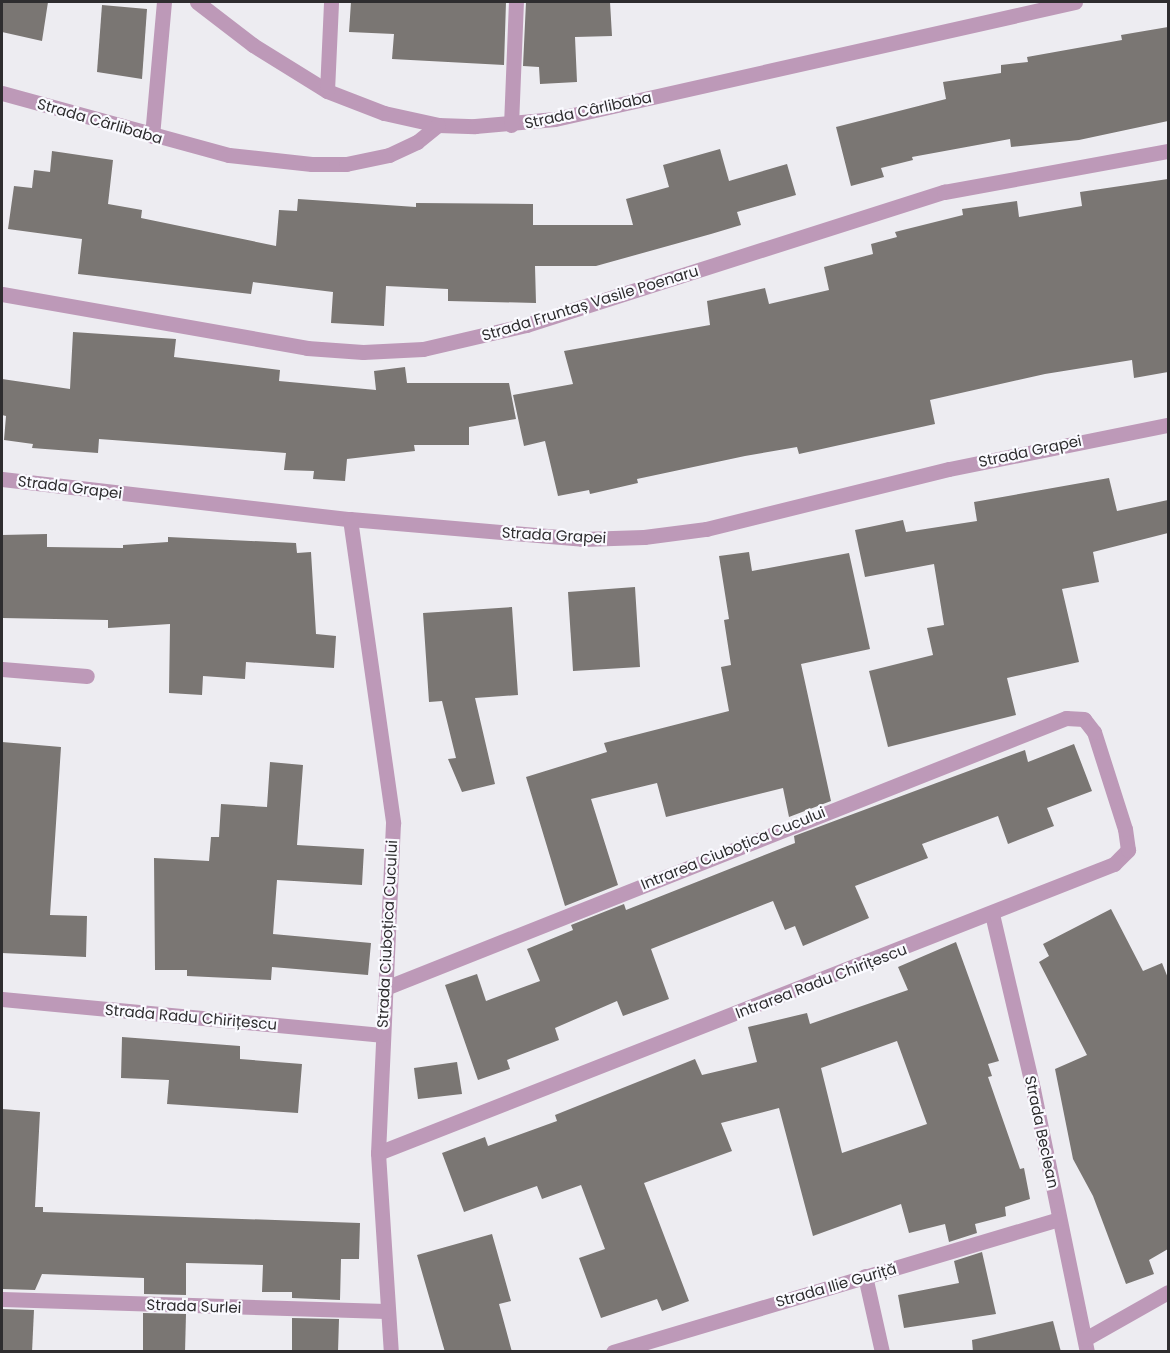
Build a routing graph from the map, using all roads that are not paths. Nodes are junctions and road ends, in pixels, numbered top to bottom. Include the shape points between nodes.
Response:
1 (164, 2) edge
2 (197, 2) edge
3 (331, 2) edge
4 (516, 2) edge
5 (1075, 2) edge
6 (327, 91) junction
7 (2, 93) edge
8 (438, 126) junction
9 (511, 126) junction
10 (152, 136) junction
11 (1168, 151) edge
12 (2, 294) edge
13 (1168, 425) edge
14 (2, 479) edge
15 (350, 519) junction
16 (2, 669) edge
17 (87, 676) dead end
18 (1084, 719) joint
19 (992, 914) junction
20 (385, 988) junction
21 (2, 999) edge
22 (381, 1035) junction
23 (378, 1154) junction
24 (1059, 1219) junction
25 (866, 1276) junction
26 (1168, 1292) edge
27 (2, 1299) edge
28 (386, 1311) junction
29 (666, 1335) junction
30 (1086, 1345) edge
31 (391, 1352) edge
32 (613, 1352) edge
33 (669, 1352) edge
34 (882, 1352) edge

1 - 10 street
2 - 6 street via 253,45
3 - 6 street
4 - 9 street
5 - 9 street, Strada Cârlibaba
6 - 8 street via 384,113
7 - 10 street, Strada Cârlibaba
8 - 9 street, Strada Cârlibaba
8 - 10 street, Strada Cârlibaba via 417,142 389,155 346,164 240,157
11 - 12 street, Strada Fruntaș Vasile Poenaru via 944,192 526,325 423,349 363,352 307,348
13 - 15 street, Strada Grapei via 949,469 706,529 644,537 582,539
14 - 15 street, Strada Grapei
15 - 20 street, Strada Ciuboțica Cucului via 393,823
16 - 17 street
18 - 19 street, Intrarea Radu Chirițescu via 1094,732 1128,850 1114,864
18 - 20 street, Intrarea Ciuboțica Cucului via 1066,718 903,780
19 - 23 street, Intrarea Radu Chirițescu
19 - 24 street, Strada Beclean
20 - 22 street, Strada Ciuboțica Cucului
21 - 22 street, Strada Radu Chirițescu
22 - 23 street, Strada Ciuboțica Cucului
23 - 28 street, Strada Ciuboțica Cucului
24 - 25 street, Strada Ilie Guriță
24 - 30 street, Strada Beclean
25 - 29 street, Strada Ilie Guriță
25 - 34 street
26 - 30 street
27 - 28 street, Strada Surlei
28 - 31 street, Strada Ciuboțica Cucului
29 - 32 street, Strada Ilie Guriță
29 - 33 street

